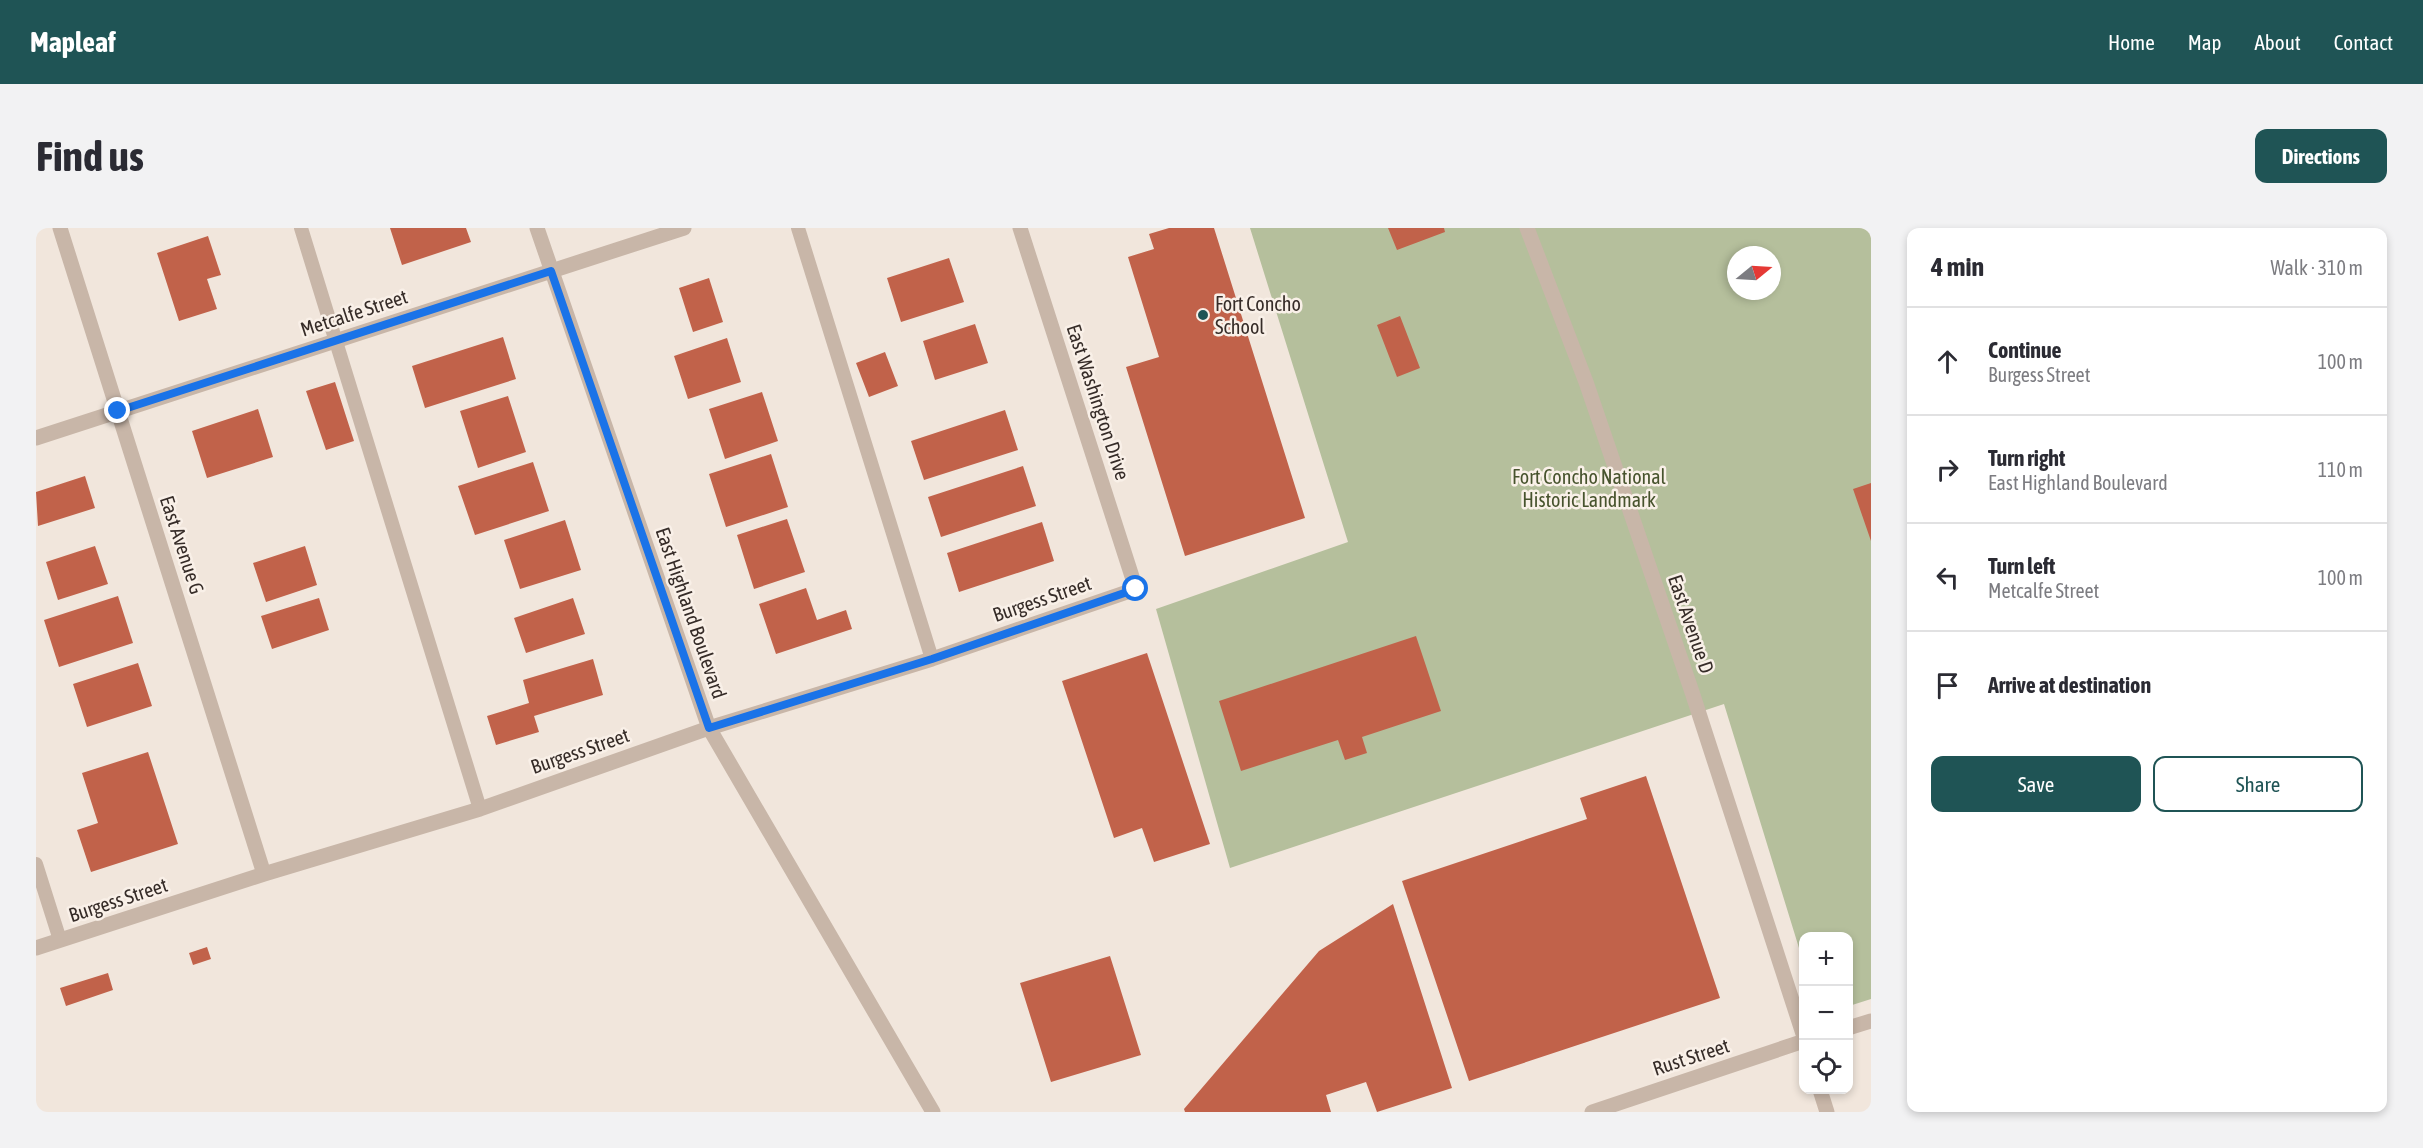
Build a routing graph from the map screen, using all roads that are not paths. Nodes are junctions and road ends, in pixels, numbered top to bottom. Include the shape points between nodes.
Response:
1 (60, 228) edge
2 (301, 228) edge
3 (537, 228) edge
4 (684, 228) edge
5 (798, 228) edge
6 (1020, 228) edge
7 (1527, 228) edge
8 (551, 271) junction
9 (337, 340) junction
10 (118, 411) junction
11 (36, 438) edge
12 (1136, 589) joint
13 (932, 659) junction
14 (709, 728) junction
15 (480, 808) junction
16 (36, 864) edge
17 (264, 874) junction
18 (60, 940) junction
19 (36, 948) edge
20 (1871, 1021) edge
21 (1799, 1025) edge
22 (1853, 1026) edge
23 (1799, 1042) edge
24 (1822, 1094) edge
25 (933, 1112) edge
26 (1592, 1112) edge
27 (1827, 1112) edge

1 - 10 street, East Avenue G
2 - 9 lane
3 - 8 street, East Highland Boulevard
4 - 8 street, Metcalfe Street
5 - 13 lane
6 - 12 street, East Washington Drive
7 - 21 street, East Avenue D via 1590,393
8 - 9 street, Metcalfe Street
8 - 14 street, East Highland Boulevard
9 - 10 street, Metcalfe Street
9 - 15 lane
10 - 11 street, Metcalfe Street
10 - 17 street, East Avenue G
12 - 13 street, Burgess Street
13 - 14 street, Burgess Street
14 - 15 street, Burgess Street
14 - 25 street, East Highland Boulevard
15 - 17 street, Burgess Street
16 - 18 lane
17 - 18 street, Burgess Street
18 - 19 street, Burgess Street
20 - 22 street
23 - 26 street, Rust Street
24 - 27 street

